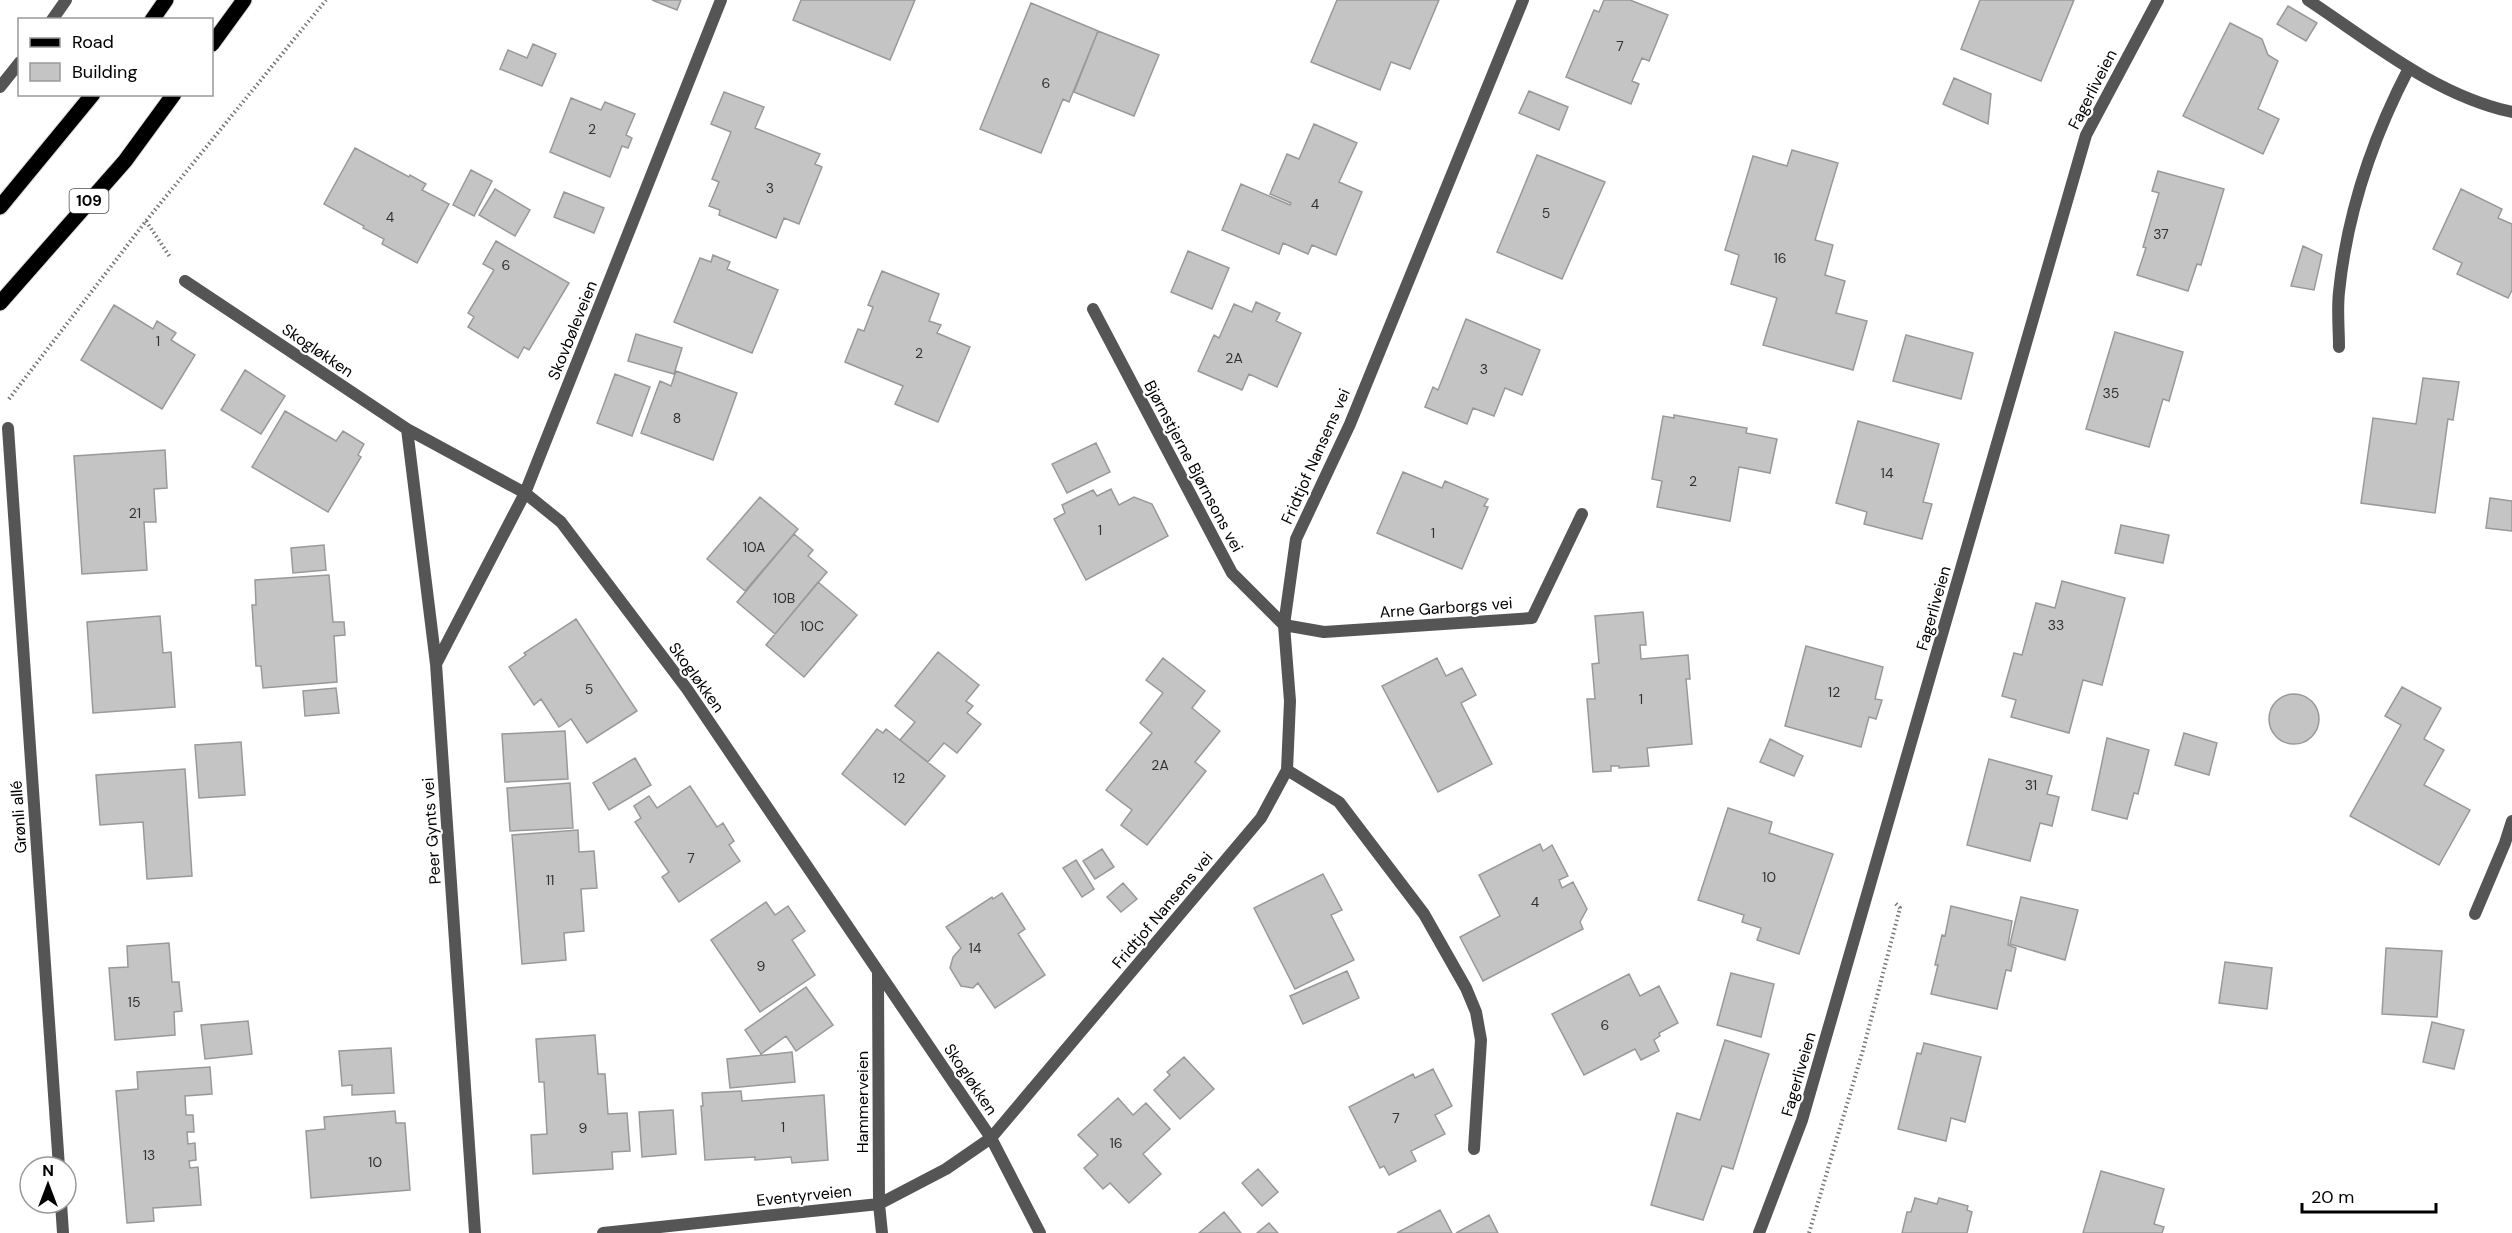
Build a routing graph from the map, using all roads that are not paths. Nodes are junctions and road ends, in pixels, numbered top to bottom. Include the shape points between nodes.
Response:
1 (66, 0) edge
2 (166, 0) edge
3 (244, 0) edge
4 (721, 0) edge
5 (1522, 0) edge
6 (2158, 0) edge
7 (2308, 0) edge
8 (53, 18) edge
9 (153, 18) edge
10 (213, 43) edge
11 (18, 64) edge
12 (2409, 68) junction
13 (0, 87) edge
14 (91, 96) edge
15 (173, 96) edge
16 (2512, 112) edge
17 (0, 207) edge
18 (185, 281) road end
19 (0, 303) edge
20 (1094, 309) dead end
21 (2339, 347) dead end
22 (8, 428) dead end
23 (406, 429) junction
24 (525, 493) junction
25 (1582, 514) dead end
26 (1284, 625) junction
27 (436, 664) junction
28 (1287, 770) junction
29 (2512, 821) edge
30 (2475, 914) dead end
31 (878, 971) junction
32 (991, 1138) junction
33 (1474, 1149) dead end
34 (58, 1155) edge
35 (879, 1204) junction
36 (62, 1215) edge
37 (63, 1233) edge
38 (475, 1233) edge
39 (603, 1233) edge
40 (882, 1233) edge
41 (1040, 1233) edge
42 (1759, 1233) edge

1 - 8 street
2 - 9 main road
3 - 10 main road
4 - 24 street, Skovbøleveien
5 - 26 street, Fridtjof Nansens vei via 1350,424 1296,539
6 - 42 street, Fagerliveien via 2086,135 1803,1120
7 - 12 street
11 - 13 street
12 - 16 street via 2464,98
12 - 21 street via 2387,110 2346,241 2339,294
14 - 17 main road
15 - 19 main road, 109 via 125,161
18 - 23 street, Skogløkken
20 - 26 street, Bjørnstjerne Bjørnsons vei via 1232,573
22 - 34 street, Grønli allé
23 - 24 street, Skogløkken
23 - 27 street, Peer Gynts vei
24 - 27 street, Skovbøleveien
24 - 31 street, Skogløkken via 561,522 687,689
25 - 26 street, Arne Garborgs vei via 1532,618 1324,632
26 - 28 street, Fridtjof Nansens vei via 1290,701
27 - 38 street, Peer Gynts vei
28 - 32 street, Fridtjof Nansens vei via 1261,818
28 - 33 street via 1339,802 1424,914 1466,988 1481,1040
29 - 30 street
31 - 32 street, Skogløkken
31 - 35 street, Hammerveien
32 - 35 street, Eventyrveien via 946,1169
32 - 41 street, Skogløkken
35 - 39 street, Eventyrveien
35 - 40 street, Hammerveien
36 - 37 street

